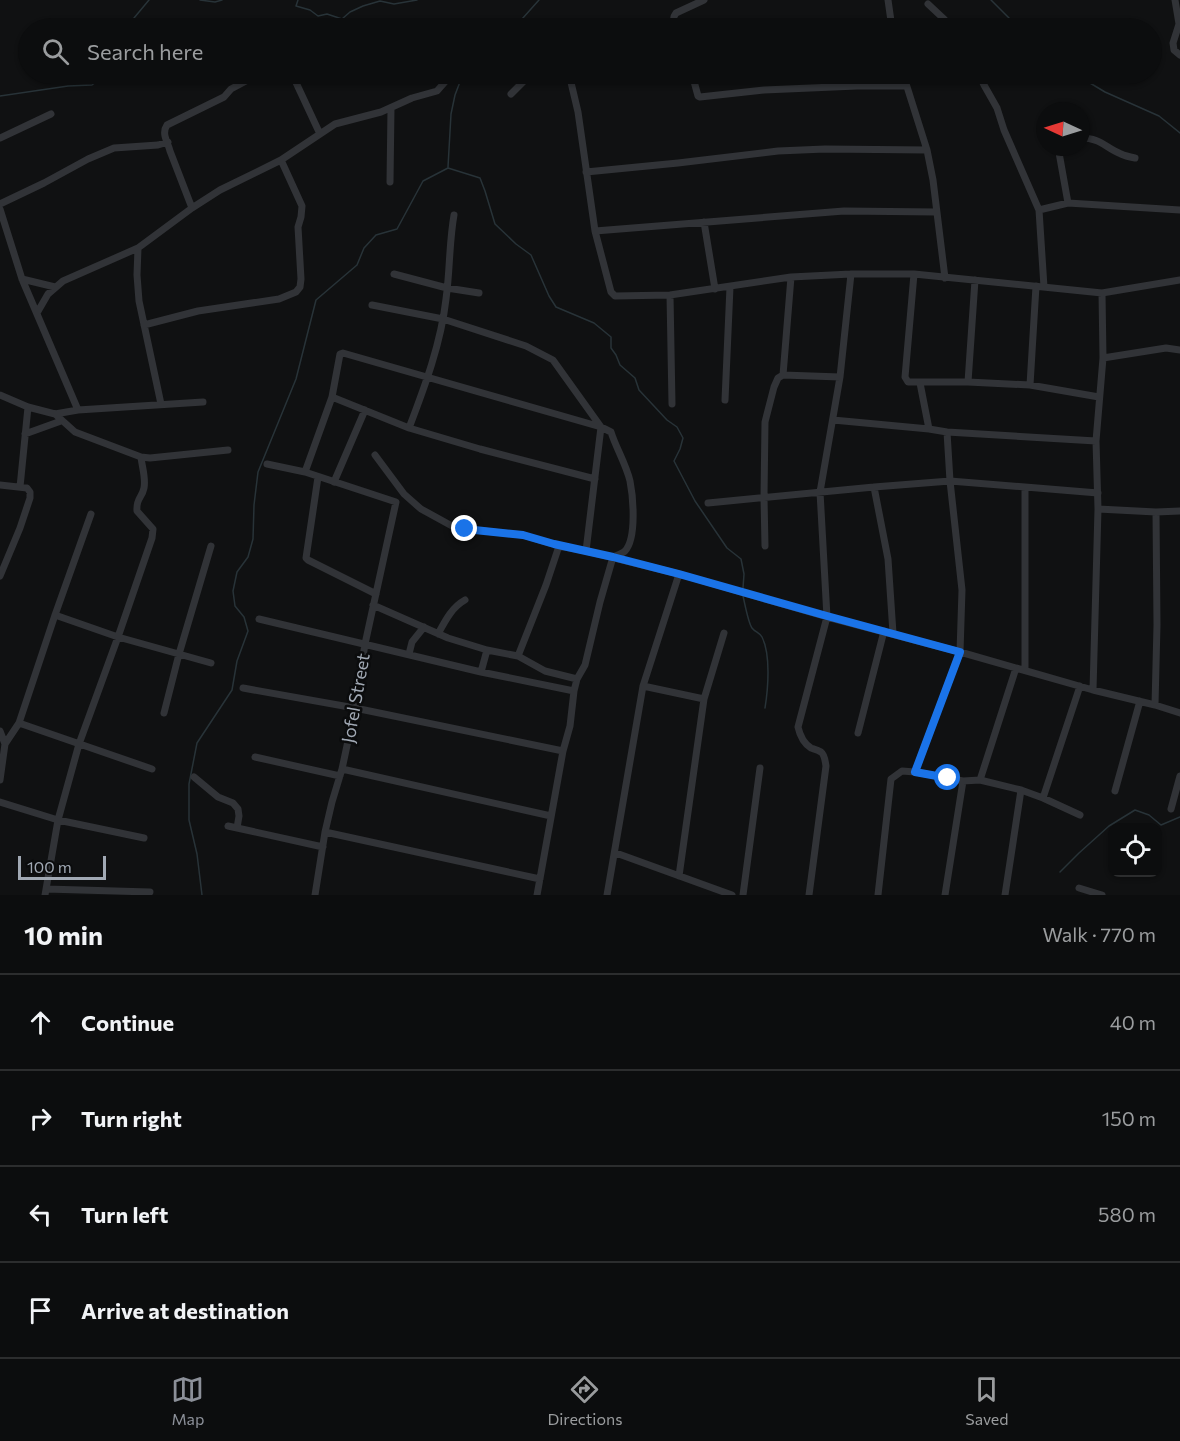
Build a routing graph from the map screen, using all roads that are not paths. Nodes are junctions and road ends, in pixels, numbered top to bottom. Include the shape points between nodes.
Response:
1 (704, 0) edge
2 (888, 0) edge
3 (1174, 0) edge
4 (928, 4) dead end
5 (673, 18) edge
6 (891, 18) edge
7 (943, 18) edge
8 (1180, 55) edge
9 (239, 84) edge
10 (297, 84) edge
11 (443, 84) edge
12 (521, 84) edge
13 (571, 84) edge
14 (695, 84) edge
15 (984, 84) edge
16 (837, 86) joint
17 (906, 86) joint
18 (511, 94) dead end
19 (391, 108) junction
20 (51, 114) dead end
21 (320, 134) junction
22 (0, 138) edge
23 (1090, 138) edge
24 (168, 142) junction
25 (927, 150) junction
26 (1060, 156) edge
27 (1135, 158) dead end
28 (281, 160) junction
29 (586, 172) junction
30 (390, 182) dead end
31 (1068, 203) junction
32 (0, 207) edge
33 (192, 208) junction
34 (1039, 210) junction
35 (1180, 210) edge
36 (936, 212) junction
37 (454, 215) dead end
38 (704, 222) junction
39 (595, 231) junction
40 (138, 248) junction
41 (394, 274) dead end
42 (851, 274) junction
43 (914, 274) junction
44 (791, 277) junction
45 (945, 278) junction
46 (22, 279) junction
47 (975, 280) junction
48 (1180, 280) edge
49 (55, 287) junction
50 (730, 287) junction
51 (1040, 287) junction
52 (447, 288) junction
53 (715, 289) junction
54 (479, 293) dead end
55 (1102, 293) junction
56 (670, 295) junction
57 (372, 305) dead end
58 (37, 313) junction
59 (443, 319) junction
60 (144, 325) junction
61 (1180, 350) edge
62 (1103, 358) junction
63 (783, 375) junction
64 (429, 377) junction
65 (840, 377) junction
66 (968, 382) junction
67 (920, 383) junction
68 (1030, 385) junction
69 (1, 395) edge
70 (332, 397) junction
71 (1099, 397) junction
72 (725, 400) dead end
73 (203, 402) dead end
74 (162, 404) junction
75 (672, 404) dead end
76 (28, 407) junction
77 (78, 410) junction
78 (365, 410) junction
79 (55, 414) junction
80 (833, 420) junction
81 (62, 421) junction
82 (601, 427) junction
83 (409, 428) junction
84 (929, 429) junction
85 (947, 432) junction
86 (25, 434) junction
87 (1096, 441) junction
88 (228, 450) dead end
89 (375, 455) dead end
90 (141, 457) junction
91 (267, 464) dead end
92 (305, 472) junction
93 (318, 477) junction
94 (595, 479) junction
95 (334, 482) junction
96 (950, 482) junction
97 (0, 485) edge
98 (20, 487) junction
99 (874, 487) junction
100 (1025, 488) junction
101 (820, 492) junction
102 (1098, 493) junction
103 (764, 497) junction
104 (708, 503) dead end
105 (1098, 509) junction
106 (1180, 511) edge
107 (1156, 512) junction
108 (91, 514) dead end
109 (211, 546) dead end
110 (559, 546) junction
111 (765, 546) dead end
112 (586, 551) junction
113 (613, 557) junction
114 (679, 574) junction
115 (0, 575) edge
116 (376, 594) junction
117 (465, 600) dead end
118 (373, 605) junction
119 (55, 615) junction
120 (827, 616) junction
121 (259, 619) dead end
122 (424, 627) junction
123 (884, 631) junction
124 (724, 633) dead end
125 (893, 633) junction
126 (438, 634) junction
127 (118, 637) junction
128 (365, 644) junction
129 (487, 650) junction
130 (960, 652) junction
131 (179, 654) junction
132 (409, 654) junction
133 (518, 656) junction
134 (211, 663) dead end
135 (1016, 668) junction
136 (1025, 670) junction
137 (481, 672) junction
138 (577, 679) junction
139 (643, 686) junction
140 (1080, 686) junction
141 (243, 688) dead end
142 (1093, 690) junction
143 (574, 691) junction
144 (704, 699) junction
145 (1140, 701) junction
146 (1155, 705) junction
147 (355, 708) junction
148 (164, 713) dead end
149 (1180, 713) edge
150 (19, 723) junction
151 (0, 731) edge
152 (858, 733) dead end
153 (5, 744) junction
154 (79, 744) junction
155 (563, 751) junction
156 (255, 757) dead end
157 (760, 768) dead end
158 (153, 769) dead end
159 (915, 772) junction
160 (341, 773) junction
161 (1180, 776) edge
162 (194, 777) dead end
163 (0, 780) edge
164 (981, 780) junction
165 (963, 781) junction
166 (1022, 790) junction
167 (1115, 791) dead end
168 (1043, 798) junction
169 (0, 802) edge
170 (1171, 809) dead end
171 (1080, 815) dead end
172 (551, 816) junction
173 (58, 820) junction
174 (228, 826) dead end
175 (237, 828) junction
176 (325, 832) junction
177 (144, 838) dead end
178 (323, 848) junction
179 (615, 853) junction
180 (679, 876) junction
181 (540, 879) junction
182 (1079, 888) dead end
183 (46, 892) edge
184 (150, 892) dead end
185 (315, 895) edge
186 (537, 895) edge
187 (607, 895) edge
188 (732, 895) edge
189 (743, 895) edge
190 (808, 895) edge
191 (879, 895) edge
192 (945, 895) edge
193 (1005, 895) edge
194 (1102, 895) edge

1 - 5 street
2 - 6 street
3 - 8 street via 1179,24 1173,43
4 - 7 street
9 - 24 street via 224,97 167,126 164,134
10 - 21 street
11 - 19 street via 437,91
12 - 18 street
13 - 29 street
14 - 16 street via 700,97
15 - 34 street
16 - 17 street
17 - 25 street
19 - 21 street via 335,124
19 - 30 street
20 - 22 street
21 - 28 street
23 - 27 street
24 - 32 street via 114,148
24 - 33 street
25 - 29 street via 777,151
25 - 36 street
26 - 31 street
28 - 33 street
28 - 60 street via 302,206 298,227 300,287 279,299 198,311
29 - 39 street
31 - 34 street
31 - 35 street
32 - 46 street
33 - 40 street
34 - 51 street
36 - 38 street via 844,211
36 - 45 street
37 - 52 street
38 - 39 street
38 - 53 street
39 - 56 street via 613,295
40 - 49 street
40 - 60 street via 137,275
41 - 52 street
42 - 43 street
42 - 44 street
42 - 65 street
43 - 45 street
43 - 67 street via 905,377 908,382
44 - 50 street
44 - 63 street
45 - 47 street
46 - 49 street
46 - 58 street
47 - 51 street
47 - 66 street
48 - 55 street
49 - 58 street
50 - 53 street
50 - 72 street
51 - 55 street
51 - 68 street
52 - 54 street
52 - 59 street
53 - 56 street
55 - 62 street
56 - 75 street
57 - 59 street
58 - 77 street
59 - 64 street
59 - 82 street via 526,346 553,360
60 - 74 street
61 - 62 street via 1166,348
62 - 71 street
63 - 65 street
63 - 103 street via 774,387 765,422
64 - 70 street via 343,353
64 - 82 street
64 - 83 street
65 - 80 street
66 - 67 street
66 - 68 street
67 - 84 street
68 - 71 street
69 - 76 street
70 - 78 street
70 - 92 street
71 - 87 street
73 - 74 street
74 - 77 street
76 - 79 street
76 - 86 street
77 - 79 street
78 - 83 street
78 - 95 street
79 - 81 street
80 - 84 street
80 - 101 street
81 - 86 street
81 - 90 street via 75,432
82 - 94 street
82 - 113 street via 611,432 630,479 633,500 631,539 625,552
83 - 94 street
84 - 85 street
85 - 87 street
85 - 96 street
86 - 98 street
87 - 102 street
88 - 90 street
89 - 110 street via 404,494 421,509 452,526 523,535
90 - 127 street via 145,485 137,511 153,533
91 - 92 street
92 - 93 street
93 - 95 street
93 - 116 street via 306,558
94 - 112 street
95 - 116 street, Jofel Street via 396,502
96 - 99 street
96 - 100 street
96 - 130 street via 962,590
97 - 98 street
98 - 115 street via 27,488 30,498
99 - 101 street
99 - 125 street via 888,559
100 - 102 street
100 - 136 street
101 - 103 street
101 - 120 street
102 - 105 street
103 - 104 street
103 - 111 street
105 - 107 street
105 - 142 street
106 - 107 street
107 - 146 street
108 - 119 street
109 - 131 street
110 - 112 street
110 - 133 street
112 - 113 street
113 - 114 street
113 - 138 street via 585,666
114 - 120 street
114 - 139 street
116 - 118 street, Jofel Street
117 - 126 street via 457,605
118 - 122 street
118 - 128 street, Jofel Street
119 - 127 street
119 - 150 street
120 - 123 street
120 - 190 street via 798,727 804,742 824,756 826,766
121 - 128 street
122 - 126 street
122 - 132 street via 412,642
123 - 125 street
123 - 152 street
124 - 144 street
125 - 130 street
126 - 129 street
127 - 131 street
127 - 154 street
128 - 132 street
128 - 147 street, Jofel Street
129 - 133 street
129 - 137 street
130 - 135 street
130 - 159 street
131 - 134 street
131 - 148 street
132 - 137 street
133 - 138 street via 545,671
135 - 136 street
135 - 164 street
136 - 140 street
137 - 143 street
138 - 143 street
139 - 144 street
139 - 179 street
140 - 142 street
140 - 168 street
141 - 147 street
142 - 145 street
143 - 155 street
144 - 180 street
145 - 146 street
145 - 167 street
146 - 149 street
147 - 155 street
147 - 160 street, Jofel Street
150 - 153 street
150 - 154 street
151 - 153 street
153 - 163 street
154 - 158 street
154 - 173 street
155 - 172 street
156 - 160 street
157 - 189 street
159 - 165 street
159 - 191 street via 902,771 891,779
160 - 172 street
160 - 176 street, Jofel Street
161 - 170 street
162 - 175 street via 218,797 234,803 239,816
164 - 165 street
164 - 166 street
165 - 192 street
166 - 168 street
166 - 193 street
168 - 171 street
169 - 173 street
172 - 181 street
173 - 177 street
173 - 183 street
174 - 175 street
175 - 178 street
176 - 178 street, Jofel Street
176 - 181 street
178 - 185 street, Jofel Street
179 - 180 street
179 - 187 street
180 - 188 street
181 - 186 street
182 - 194 street
183 - 184 street

